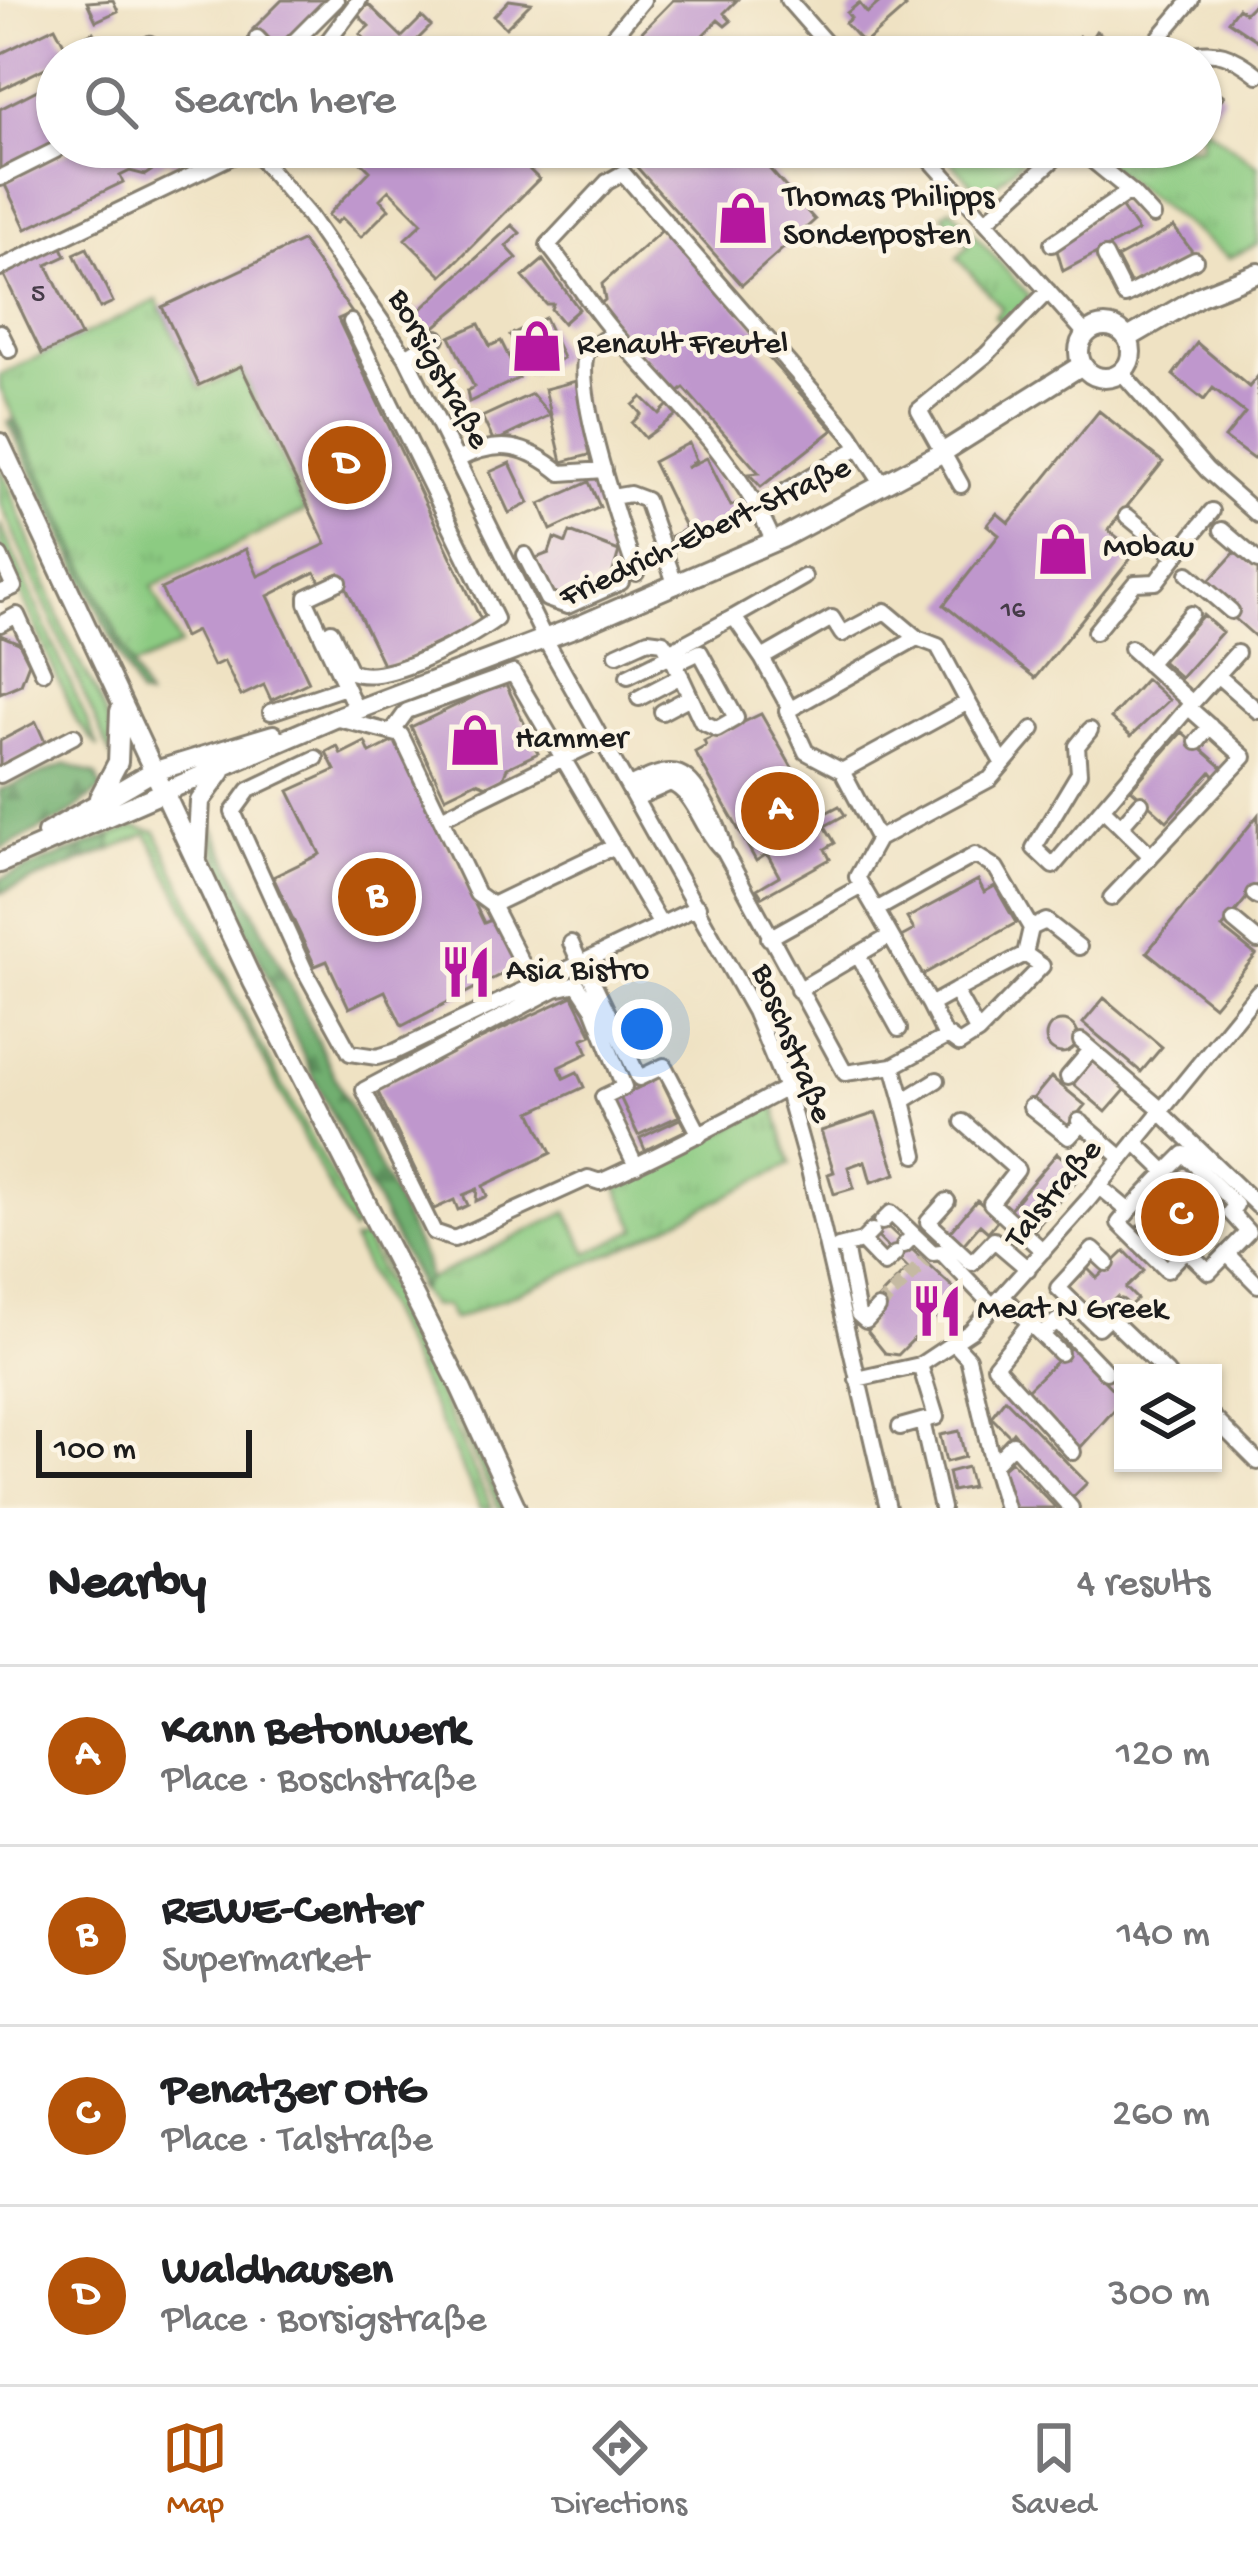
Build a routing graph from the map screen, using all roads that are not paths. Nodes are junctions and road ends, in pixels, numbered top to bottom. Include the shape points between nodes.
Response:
1 (336, 0) edge
2 (359, 0) edge
3 (643, 0) edge
4 (788, 0) edge
5 (1182, 3) edge
6 (299, 36) edge
7 (332, 36) edge
8 (613, 36) edge
9 (820, 36) edge
10 (1158, 36) edge
11 (1222, 53) edge
12 (1258, 75) edge
13 (36, 159) edge
14 (207, 168) edge
15 (268, 168) edge
16 (938, 168) edge
17 (1048, 168) edge
18 (1100, 168) edge
19 (0, 178) edge
20 (1130, 191) junction
21 (1153, 216) dead end
22 (986, 221) junction
23 (1052, 244) dead end
24 (1105, 256) dead end
25 (1195, 260) dead end
26 (0, 268) edge
27 (1258, 273) edge
28 (1048, 291) junction
29 (351, 322) dead end
30 (0, 332) edge
31 (614, 333) junction
32 (1086, 334) junction
33 (436, 338) dead end
34 (1128, 338) junction
35 (9, 350) dead end
36 (406, 357) junction
37 (1082, 365) junction
38 (1121, 373) junction
39 (0, 443) edge
40 (856, 448) junction
41 (945, 451) junction
42 (458, 460) junction
43 (604, 470) junction
44 (884, 485) junction
45 (962, 485) dead end
46 (612, 497) junction
47 (758, 508) junction
48 (1212, 511) dead end
49 (1258, 515) edge
50 (1127, 516) dead end
51 (1222, 530) dead end
52 (773, 541) junction
53 (525, 555) dead end
54 (0, 556) edge
55 (1176, 556) junction
56 (1258, 561) edge
57 (636, 573) dead end
58 (1188, 574) dead end
59 (804, 578) dead end
60 (339, 581) dead end
61 (621, 582) dead end
62 (676, 586) junction
63 (0, 593) edge
64 (1231, 610) dead end
65 (1191, 614) dead end
66 (734, 617) junction
67 (346, 623) dead end
68 (0, 624) edge
69 (1095, 632) dead end
70 (325, 633) junction
71 (916, 638) junction
72 (545, 639) junction
73 (1131, 648) dead end
74 (1237, 653) dead end
75 (616, 654) dead end
76 (762, 658) junction
77 (674, 662) junction
78 (1148, 664) junction
79 (44, 672) dead end
80 (1217, 675) junction
81 (628, 676) dead end
82 (345, 687) junction
83 (690, 697) junction
84 (639, 698) dead end
85 (968, 702) junction
86 (1190, 705) junction
87 (121, 706) junction
88 (356, 709) junction
89 (790, 709) junction
90 (1258, 711) edge
91 (271, 712) dead end
92 (662, 712) dead end
93 (335, 718) junction
94 (1210, 726) junction
95 (394, 729) junction
96 (1033, 729) dead end
97 (1090, 730) dead end
98 (74, 736) dead end
99 (600, 740) junction
100 (1197, 742) dead end
101 (1244, 757) junction
102 (316, 758) dead end
103 (562, 760) junction
104 (1003, 764) junction
105 (227, 766) junction
106 (1258, 767) edge
107 (842, 771) junction
108 (152, 772) junction
109 (0, 775) edge
110 (632, 792) junction
111 (162, 794) junction
112 (97, 800) junction
113 (1141, 803) dead end
114 (1105, 811) junction
115 (441, 818) junction
116 (1121, 826) junction
117 (878, 839) junction
118 (614, 846) junction
119 (1151, 856) junction
120 (0, 860) edge
121 (197, 862) junction
122 (862, 886) junction
123 (1111, 898) dead end
124 (492, 905) junction
125 (698, 907) junction
126 (876, 910) junction
127 (1234, 921) dead end
128 (661, 925) junction
129 (1031, 928) junction
130 (890, 936) junction
131 (769, 938) junction
132 (1258, 941) edge
133 (571, 943) dead end
134 (1079, 947) dead end
135 (1025, 953) junction
136 (858, 955) junction
137 (582, 962) junction
138 (533, 986) junction
139 (798, 990) junction
140 (955, 991) junction
141 (1258, 992) edge
142 (930, 1005) junction
143 (899, 1030) dead end
144 (977, 1032) junction
145 (946, 1037) junction
146 (893, 1066) junction
147 (1068, 1076) dead end
148 (937, 1080) dead end
149 (786, 1088) junction
150 (903, 1101) junction
151 (1031, 1107) dead end
152 (1161, 1111) junction
153 (963, 1122) dead end
154 (700, 1135) junction
155 (1136, 1142) junction
156 (916, 1155) dead end
157 (1122, 1159) junction
158 (636, 1166) junction
159 (1166, 1172) junction
160 (1100, 1186) junction
161 (946, 1201) dead end
162 (1258, 1206) edge
163 (1137, 1210) junction
164 (872, 1231) junction
165 (904, 1244) junction
166 (845, 1246) junction
167 (827, 1249) junction
168 (1044, 1250) junction
169 (1227, 1253) junction
170 (1107, 1263) dead end
171 (1028, 1269) junction
172 (1073, 1273) junction
173 (1258, 1285) edge
174 (998, 1302) junction
175 (878, 1308) dead end
176 (1030, 1322) junction
177 (1042, 1334) junction
178 (956, 1345) junction
179 (1060, 1353) dead end
180 (1159, 1364) edge
181 (920, 1365) junction
182 (1106, 1372) dead end
183 (857, 1379) junction
184 (922, 1421) junction
185 (900, 1426) dead end
186 (1222, 1426) edge
187 (1073, 1452) dead end
188 (1258, 1462) edge
189 (993, 1466) junction
190 (516, 1508) edge
191 (888, 1508) edge
192 (942, 1508) edge
193 (1006, 1508) edge
194 (1071, 1508) edge

1 - 6 street
2 - 7 street
3 - 8 street
4 - 9 street
5 - 10 street
11 - 12 street
13 - 19 street
14 - 26 street
15 - 36 street, Borsigstraße
16 - 22 street
17 - 22 street
18 - 20 street
20 - 21 street
20 - 23 street
22 - 28 street
24 - 25 street via 1125,296
27 - 34 main road
28 - 32 street
28 - 41 street via 919,410
29 - 70 street via 496,619 390,673 365,677 350,671
30 - 35 street
31 - 40 street via 548,244 623,173
31 - 43 street via 584,360
31 - 47 street
32 - 34 main road via 1108,326
32 - 37 main road
33 - 36 street
34 - 38 main road via 1131,358
36 - 42 street, Borsigstraße
37 - 38 main road via 1102,378
37 - 41 main road, Friedrich-Ebert-Straße
38 - 49 street
39 - 87 main road
40 - 44 street
40 - 47 street
41 - 44 main road, Friedrich-Ebert-Straße
41 - 45 street
42 - 43 street via 517,446 561,472
42 - 72 street, Borsigstraße
43 - 46 street
44 - 52 main road, Friedrich-Ebert-Straße
46 - 57 street
46 - 62 street via 646,500
47 - 52 street
48 - 55 street
50 - 55 street
51 - 56 street
52 - 62 main road, Friedrich-Ebert-Straße
53 - 61 street via 547,599 567,606
54 - 63 street via 14,587
55 - 69 street via 1156,582 1135,583
58 - 64 street
59 - 66 street
60 - 70 street via 307,597
62 - 72 main road, Friedrich-Ebert-Straße
65 - 78 street
66 - 76 street
66 - 77 street
67 - 70 street
68 - 79 street via 17,615
70 - 82 street
71 - 76 street via 885,611 842,634 832,618
71 - 85 street via 938,646
71 - 89 street
72 - 88 main road, Friedrich-Ebert-Straße
72 - 99 street, Boschstraße
73 - 78 street
74 - 80 street
75 - 77 street via 663,642
76 - 89 street
77 - 81 street
77 - 83 street
77 - 83 street via 700,652 736,718 717,729 702,722
77 - 84 street
78 - 86 street
80 - 86 street
80 - 90 street
82 - 88 street
82 - 91 street
83 - 92 street
85 - 104 street
85 - 107 street
86 - 94 street
86 - 114 street
87 - 108 main road
87 - 112 main road via 118,762
88 - 93 main road, Friedrich-Ebert-Straße
89 - 107 street via 806,752
93 - 95 street
93 - 105 main road, Friedrich-Ebert-Straße
93 - 108 main road, Friedrich-Ebert-Straße
94 - 100 street
94 - 101 street
95 - 103 street via 407,711 513,673
95 - 115 street
96 - 104 street
97 - 114 street via 1077,746 1079,773 1034,848 1053,866
98 - 109 street
99 - 103 street
99 - 110 street, Boschstraße
101 - 106 street
101 - 119 street
102 - 138 street via 249,790 233,812 341,1044 363,1057 394,1052
103 - 115 street
103 - 118 street
104 - 117 street via 990,779
105 - 111 main road, Friedrich-Ebert-Straße
105 - 121 main road via 200,802
107 - 117 street
108 - 111 main road
108 - 112 main road, Friedrich-Ebert-Straße
110 - 125 street, Boschstraße
110 - 131 street via 679,785
111 - 120 main road, Friedrich-Ebert-Straße
111 - 121 main road
112 - 120 main road, Friedrich-Ebert-Straße
113 - 116 street
114 - 116 street
115 - 124 street via 477,894
116 - 119 street
117 - 122 street via 857,877
118 - 124 street
118 - 128 street
119 - 123 street
121 - 190 main road
122 - 126 street
122 - 131 street
124 - 138 street
125 - 128 street
125 - 149 street, Boschstraße
126 - 129 street via 975,854 996,868
126 - 130 street
127 - 132 street
128 - 137 street
129 - 134 street via 1046,921
129 - 135 street
130 - 136 street
130 - 142 street
131 - 139 street
133 - 137 street
135 - 140 street
135 - 144 street via 1042,966
136 - 139 street
136 - 143 street
137 - 138 street
137 - 154 street via 639,1078 664,1066
139 - 146 street via 845,1072
140 - 142 street
140 - 144 street
141 - 152 street, Talstraße
142 - 145 street
144 - 145 street via 958,1044
145 - 146 street
146 - 150 street
147 - 152 street via 1086,1045
148 - 150 street
149 - 154 street
149 - 167 street, Boschstraße
150 - 156 street
151 - 157 street via 1069,1137 1080,1122
152 - 155 street, Talstraße
152 - 162 street
153 - 168 street via 1017,1170 991,1203
154 - 158 street
155 - 157 street, Talstraße
155 - 159 street
157 - 160 street, Talstraße
158 - 158 street via 603,1097 624,1088 577,984 364,1090 440,1237 462,1239 588,1178 600,1182
159 - 163 street
159 - 169 street via 1184,1154 1236,1205 1230,1212 1248,1232
160 - 163 street
160 - 168 street, Talstraße
161 - 171 street via 928,1222 972,1264 994,1240
163 - 169 street via 1119,1223 1167,1270 1186,1250 1209,1272
164 - 165 street via 891,1213
164 - 165 street via 884,1264
164 - 166 street
165 - 174 street via 929,1257 941,1252
166 - 167 street
166 - 175 street via 858,1314 866,1321
167 - 183 street, Boschstraße
168 - 171 street, Talstraße
168 - 172 street
169 - 173 street
170 - 172 street via 1093,1250
171 - 174 street, Talstraße
172 - 180 street via 1058,1288 1098,1327 1114,1312
174 - 176 street
174 - 178 street, Talstraße
176 - 177 street
176 - 187 street via 995,1366
177 - 179 street
177 - 182 street via 1057,1321
178 - 181 street, Talstraße
178 - 189 street via 968,1358
181 - 183 street, Talstraße
181 - 184 street via 936,1418
183 - 191 street, Boschstraße
184 - 185 street
184 - 192 street
186 - 188 street
189 - 193 street
189 - 194 street via 1013,1444

